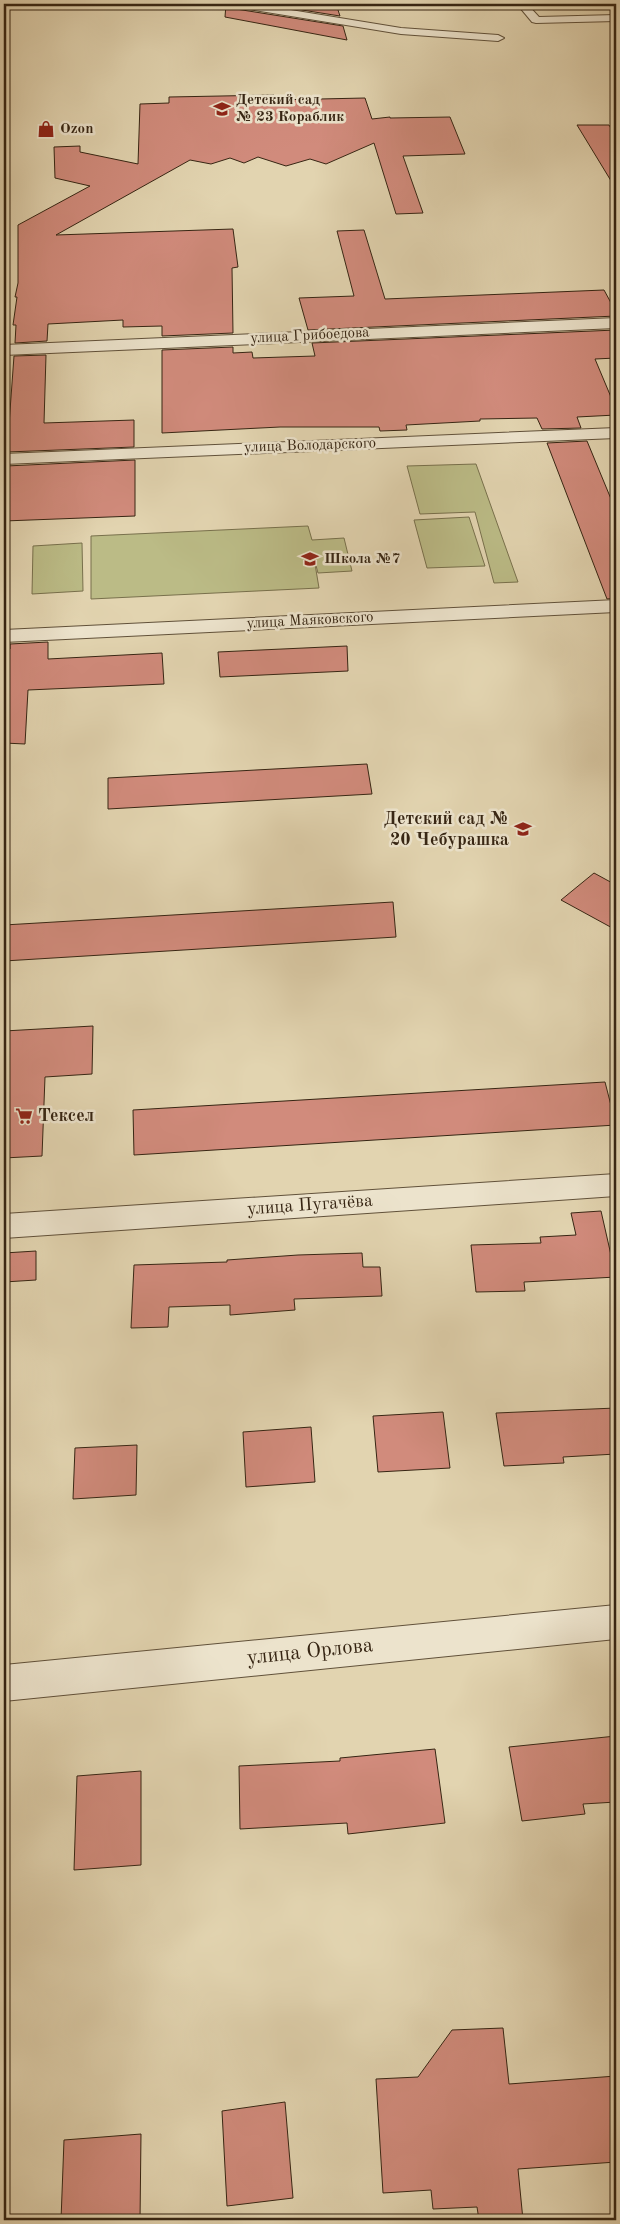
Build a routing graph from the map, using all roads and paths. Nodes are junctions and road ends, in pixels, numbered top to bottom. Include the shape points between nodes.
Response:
1 (236, 4) edge
2 (522, 4) edge
3 (616, 18) edge
4 (498, 38) dead end
5 (616, 323) edge
6 (4, 350) edge
7 (616, 433) edge
8 (4, 459) edge
9 (616, 606) edge
10 (4, 636) edge
11 (616, 1185) edge
12 (4, 1226) edge
13 (616, 1622) edge
14 (4, 1683) edge

1 - 4 street via 401,31
2 - 3 street via 536,20
5 - 6 street, улица Грибоедова
7 - 8 street, улица Володарского
9 - 10 street, улица Маяковского
11 - 12 street, улица Пугачёва
13 - 14 street, улица Орлова

